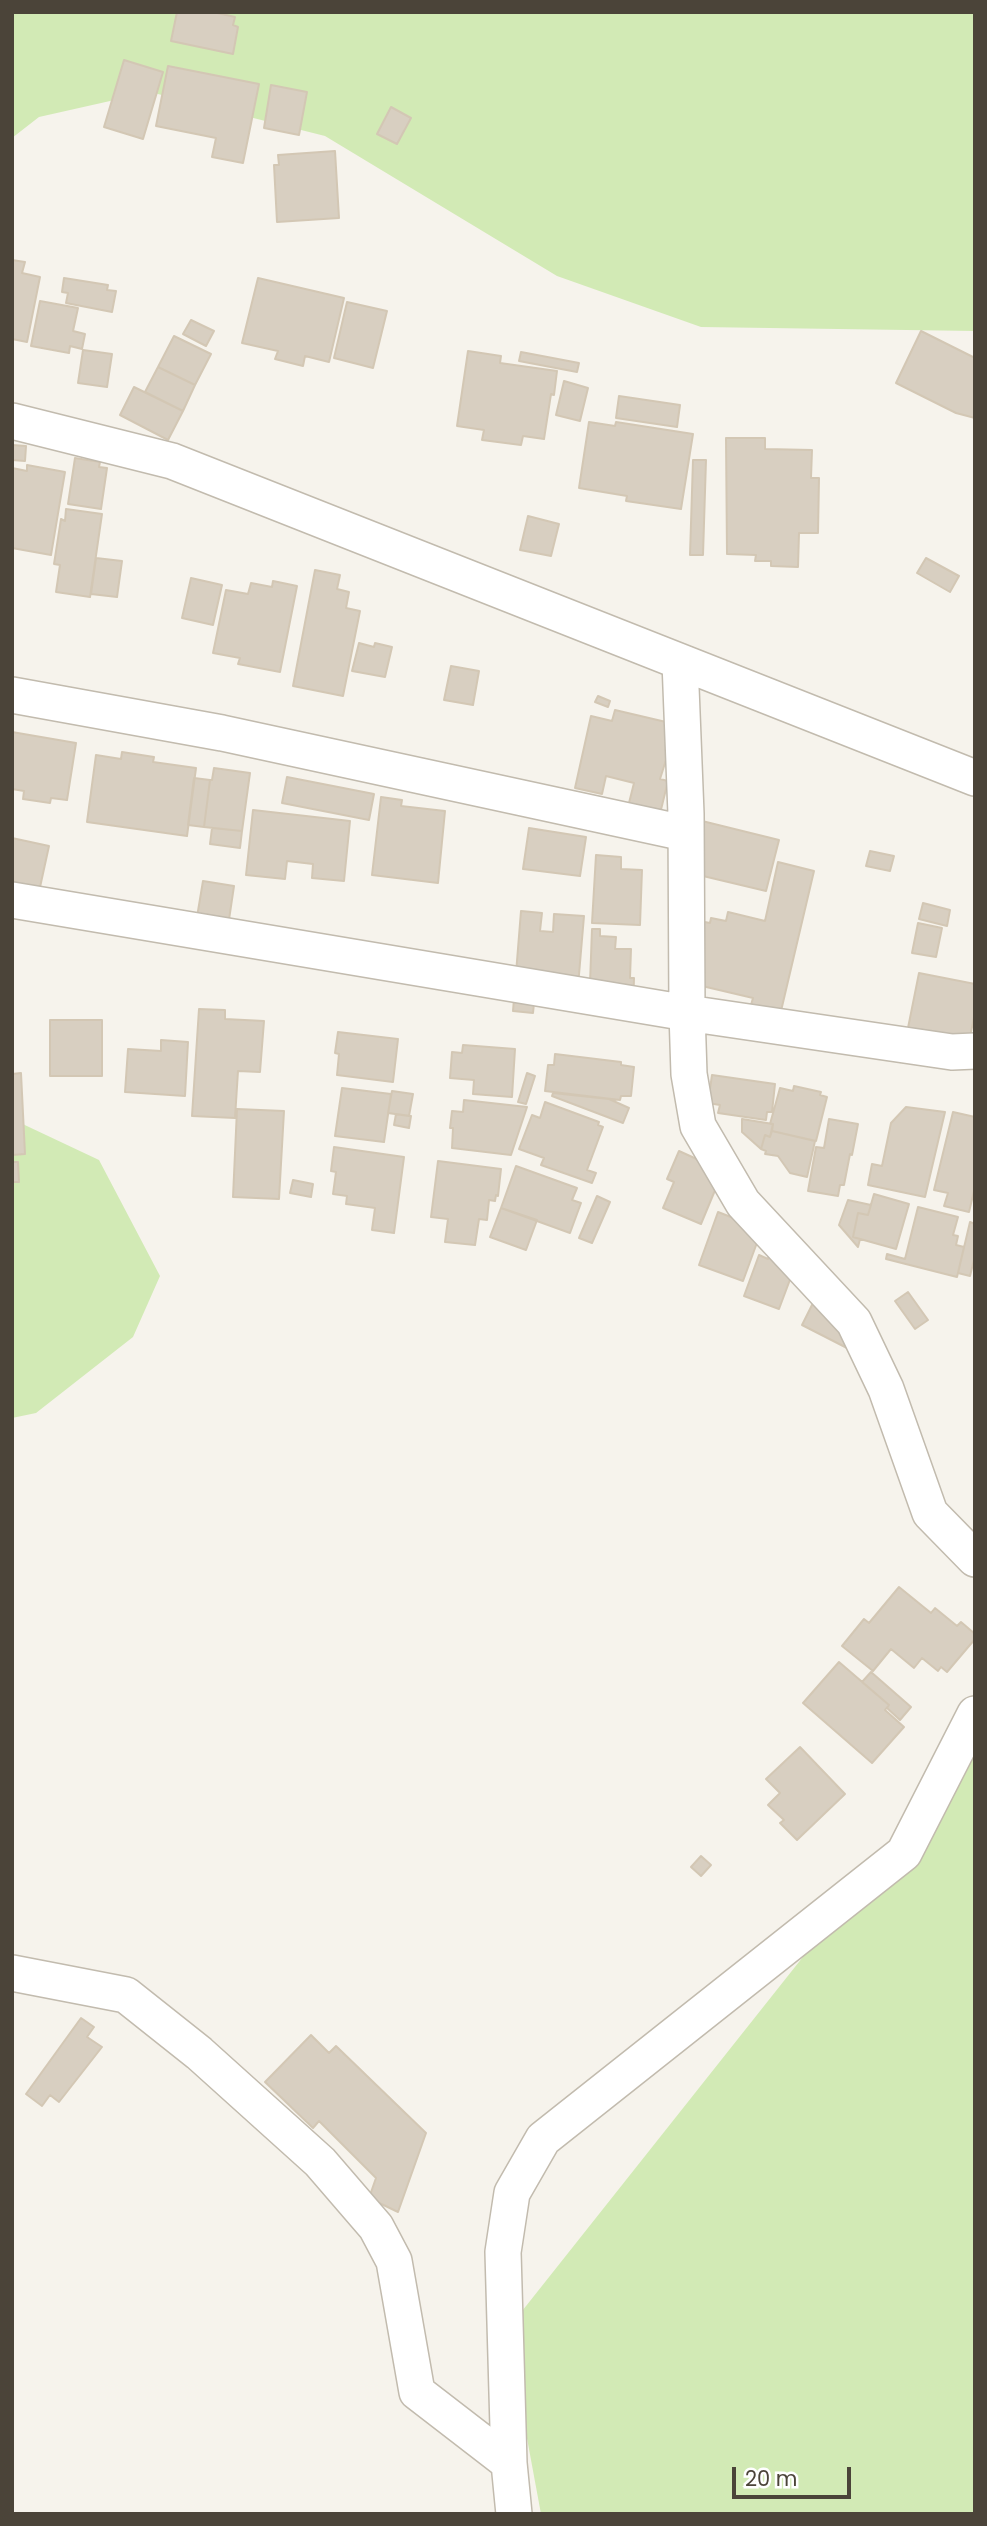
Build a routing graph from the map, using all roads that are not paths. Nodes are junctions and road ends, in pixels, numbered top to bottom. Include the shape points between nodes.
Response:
1 (12, 421) edge
2 (680, 662) junction
3 (12, 695) edge
4 (975, 778) edge
5 (684, 833) junction
6 (12, 900) edge
7 (687, 1013) junction
8 (975, 1051) edge
9 (975, 1559) edge
10 (975, 1714) edge
11 (12, 1973) edge
12 (509, 2463) junction
13 (514, 2514) edge

1 - 2 street via 172,461
2 - 4 street
2 - 5 street
3 - 5 street via 222,733
5 - 7 street
6 - 7 street
7 - 8 street via 952,1052
7 - 9 street via 689,1074 698,1126 743,1203 854,1322 886,1389 930,1513
10 - 12 street via 904,1853 542,2140 512,2193 503,2252
11 - 12 street via 126,1995 199,2053 320,2162 376,2227 394,2261 417,2392
12 - 13 street

